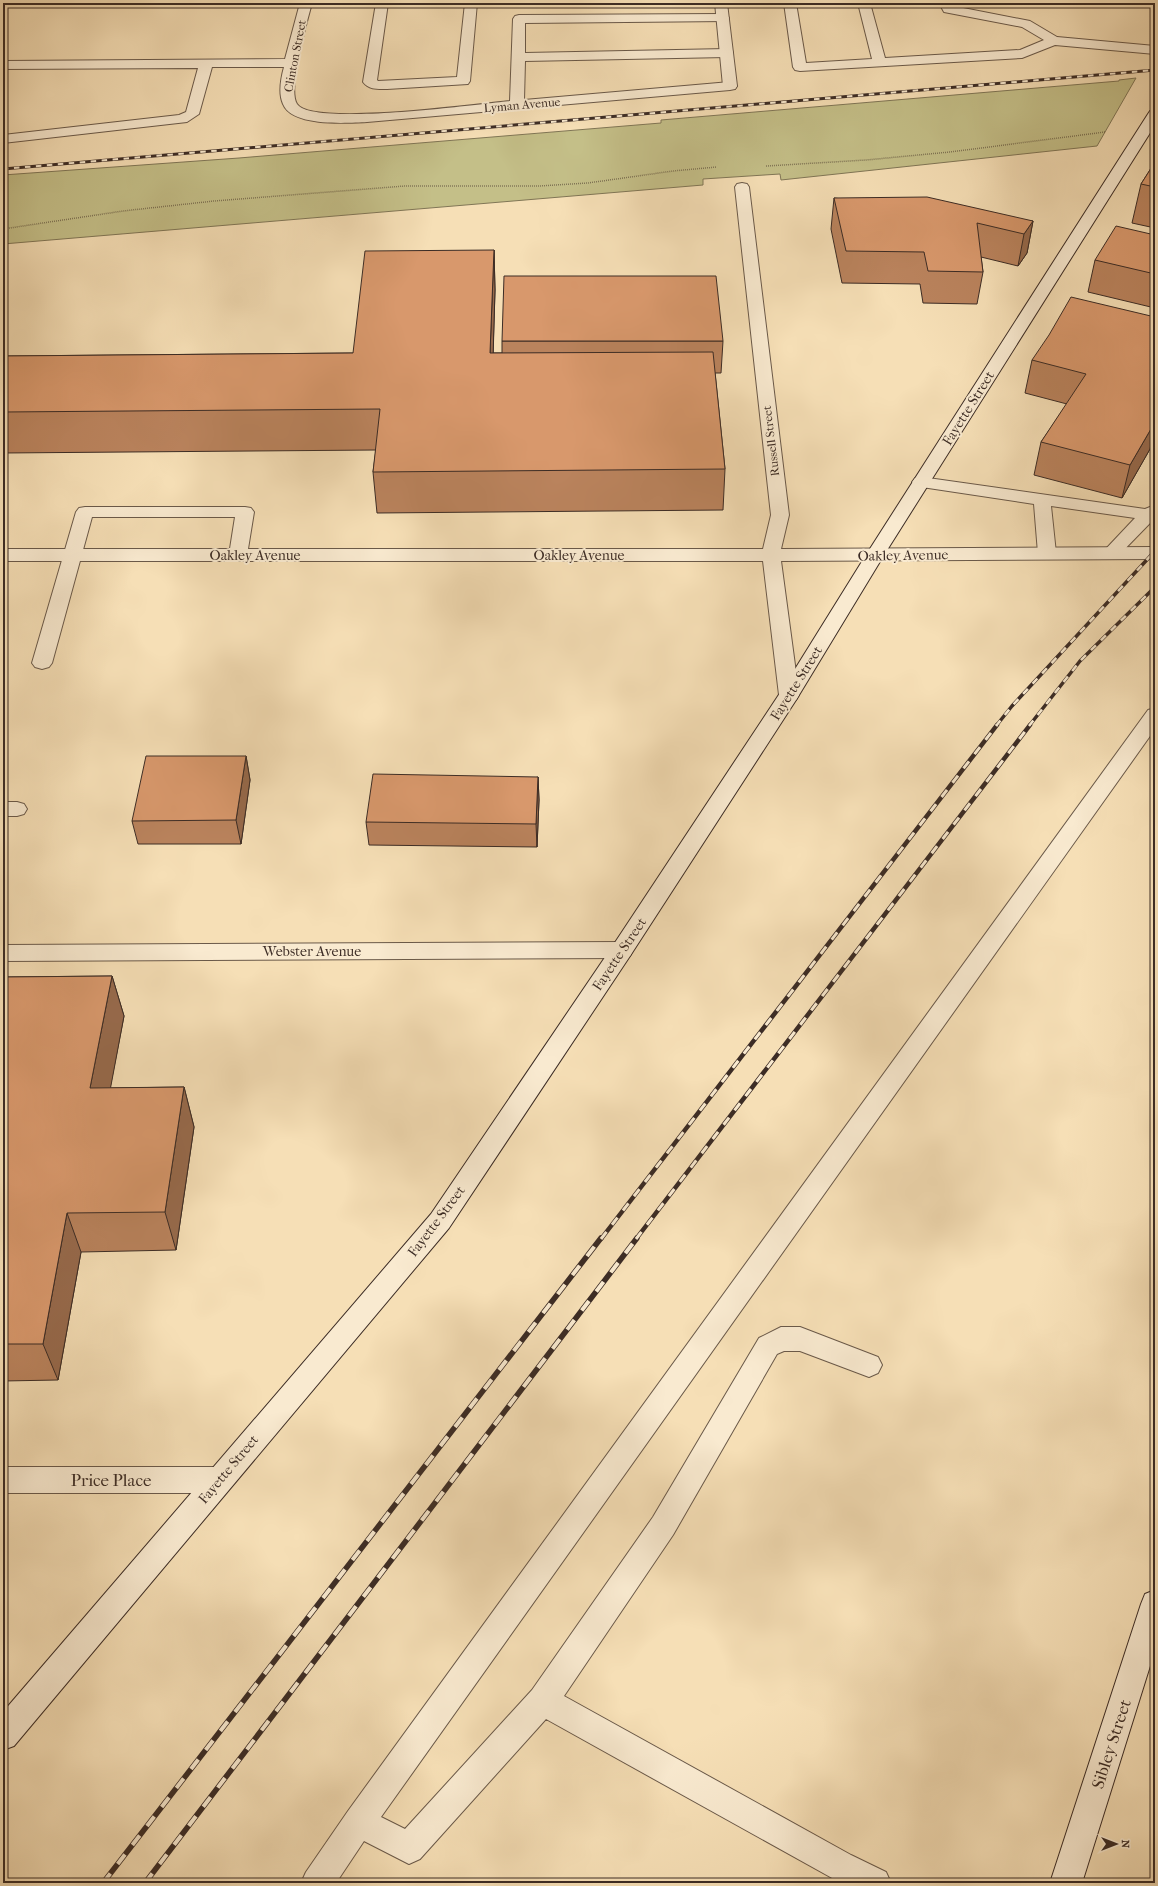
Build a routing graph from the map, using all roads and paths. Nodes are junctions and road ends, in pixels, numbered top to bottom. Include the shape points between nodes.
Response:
1 (306, 3) edge
2 (382, 3) edge
3 (471, 3) edge
4 (520, 3) edge
5 (721, 3) edge
6 (790, 3) edge
7 (864, 3) edge
8 (945, 3) edge
9 (722, 18) junction
10 (519, 19) junction
11 (1054, 41) junction
12 (1155, 50) edge
13 (727, 53) junction
14 (518, 57) junction
15 (879, 62) junction
16 (292, 63) junction
17 (3, 64) edge
18 (206, 64) junction
19 (517, 105) junction
20 (1155, 114) edge
21 (314, 116) joint
22 (1104, 132) dead end
23 (3, 138) edge
24 (772, 166) dead end
25 (712, 167) dead end
26 (742, 187) dead end
27 (3, 229) edge
28 (921, 482) junction
29 (1042, 500) junction
30 (1152, 512) edge
31 (1047, 553) junction
32 (1111, 553) junction
33 (1155, 553) edge
34 (3, 555) edge
35 (73, 555) junction
36 (238, 555) junction
37 (771, 555) junction
38 (875, 555) junction
39 (42, 663) dead end
40 (790, 695) junction
41 (1155, 715) edge
42 (622, 950) junction
43 (3, 953) edge
44 (869, 1364) dead end
45 (3, 1480) edge
46 (219, 1480) junction
47 (1155, 1604) edge
48 (543, 1701) junction
49 (3, 1735) edge
50 (359, 1822) junction
51 (317, 1883) edge
52 (875, 1883) edge
53 (1066, 1883) edge

1 - 16 street, Clinton Street
2 - 3 street via 370,82 387,86 463,81
4 - 10 street
5 - 9 street
6 - 15 street via 800,67
7 - 15 street
8 - 11 street via 948,9 1026,24
9 - 10 street
9 - 13 street
10 - 14 street
11 - 12 street
11 - 15 street via 1022,54
13 - 14 street
13 - 19 street, Lyman Avenue via 730,86
14 - 19 street
16 - 18 street
16 - 21 street, Clinton Street via 287,98 290,106
17 - 18 street
18 - 23 street via 192,114 182,119
19 - 21 street, Lyman Avenue via 367,118 337,119
20 - 28 street, Fayette Street
22 - 24 path via 942,153
25 - 27 path via 588,183 539,186 405,186 222,201 123,211
26 - 37 street, Russell Street via 780,515
28 - 29 street
28 - 38 street, Fayette Street
29 - 30 street
29 - 31 street
30 - 32 street
31 - 32 street, Oakley Avenue
31 - 38 street, Oakley Avenue
32 - 33 street, Oakley Avenue
34 - 35 street, Oakley Avenue
35 - 36 street, Oakley Avenue
35 - 36 street via 85,512 246,512
35 - 39 street
36 - 37 street, Oakley Avenue
37 - 38 street, Oakley Avenue
37 - 40 street, Russell Street
38 - 40 street, Fayette Street
40 - 42 street, Fayette Street
41 - 50 street
42 - 43 street, Webster Avenue
42 - 46 street, Fayette Street via 440,1221
44 - 48 street via 800,1339 781,1339 768,1346 663,1526
45 - 46 street, Price Place
46 - 49 street, Fayette Street
47 - 53 street, Sibley Street
48 - 50 street via 409,1848
48 - 52 street
50 - 51 street

